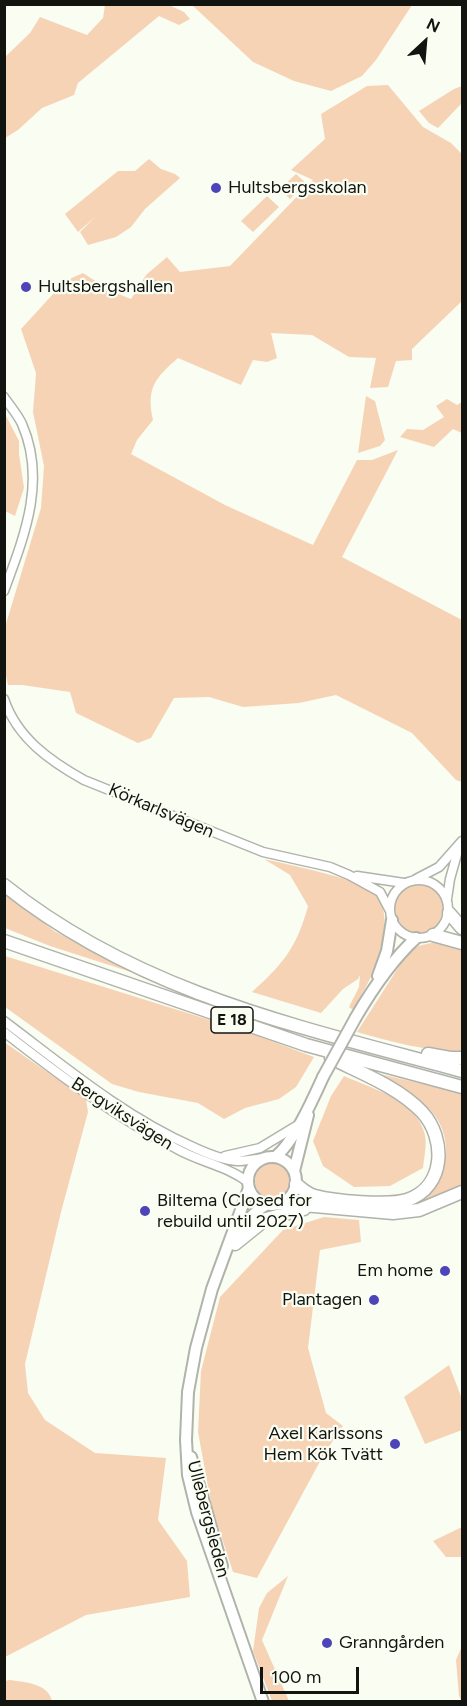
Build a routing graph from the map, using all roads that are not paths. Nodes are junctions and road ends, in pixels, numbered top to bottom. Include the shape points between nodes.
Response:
1 (4, 397) edge
2 (4, 591) edge
3 (4, 699) edge
4 (461, 842) edge
5 (349, 875) junction
6 (416, 879) junction
7 (404, 883) junction
8 (4, 885) edge
9 (447, 900) junction
10 (448, 913) junction
11 (391, 915) junction
12 (462, 928) edge
13 (433, 935) junction
14 (416, 938) junction
15 (4, 941) edge
16 (462, 943) edge
17 (375, 985) junction
18 (4, 1021) edge
19 (312, 1030) junction
20 (4, 1032) edge
21 (306, 1045) junction
22 (462, 1058) edge
23 (462, 1071) edge
24 (322, 1081) junction
25 (462, 1087) edge
26 (298, 1125) junction
27 (219, 1156) junction
28 (270, 1157) junction
29 (295, 1177) junction
30 (249, 1185) junction
31 (462, 1192) edge
32 (281, 1203) junction
33 (268, 1204) junction
34 (318, 1207) junction
35 (235, 1244) junction
36 (220, 1267) junction
37 (263, 1701) edge

1 - 2 street via 22,424 33,460 34,488 25,533
3 - 5 street, Körkarlsvägen via 31,743 57,765 84,780 263,852
4 - 6 street via 439,867
4 - 9 street
5 - 7 street, Körkarlsvägen
5 - 11 street, Körkarlsvägen via 380,892
6 - 7 street
6 - 9 street via 435,884
7 - 11 street via 393,895
8 - 19 highway, E 18 via 66,929 144,971 228,1005
9 - 10 street
10 - 12 highway
10 - 13 street via 446,922
11 - 14 street via 401,932
11 - 17 main road via 387,951
13 - 14 street
13 - 16 highway
14 - 17 main road
15 - 21 highway, E 18
17 - 24 main road, bridge
18 - 27 street, Bergviksvägen via 126,1111 169,1136
19 - 22 highway
19 - 23 highway, E 18
20 - 30 street, Bergviksvägen via 118,1115 177,1149 229,1170
21 - 25 highway, E 18
21 - 29 highway via 385,1086 422,1112 436,1133 440,1155 429,1184 415,1196 396,1202 316,1196 303,1190
24 - 26 main road
24 - 29 main road via 307,1118
26 - 27 street, Bergviksvägen via 260,1148
26 - 28 main road via 286,1147
27 - 28 street, Bergviksvägen via 238,1161
28 - 29 main road via 290,1164
28 - 30 main road via 252,1167
29 - 32 main road via 291,1195
30 - 33 main road via 256,1199
30 - 36 main road, Ullebergsleden
31 - 34 highway via 432,1206 406,1212
32 - 33 main road
32 - 34 highway
33 - 35 main road, Ullebergsleden via 255,1211
34 - 35 highway via 266,1219
35 - 36 main road, Ullebergsleden
36 - 37 main road, Ullebergsleden via 196,1348 188,1392 186,1440 191,1488

